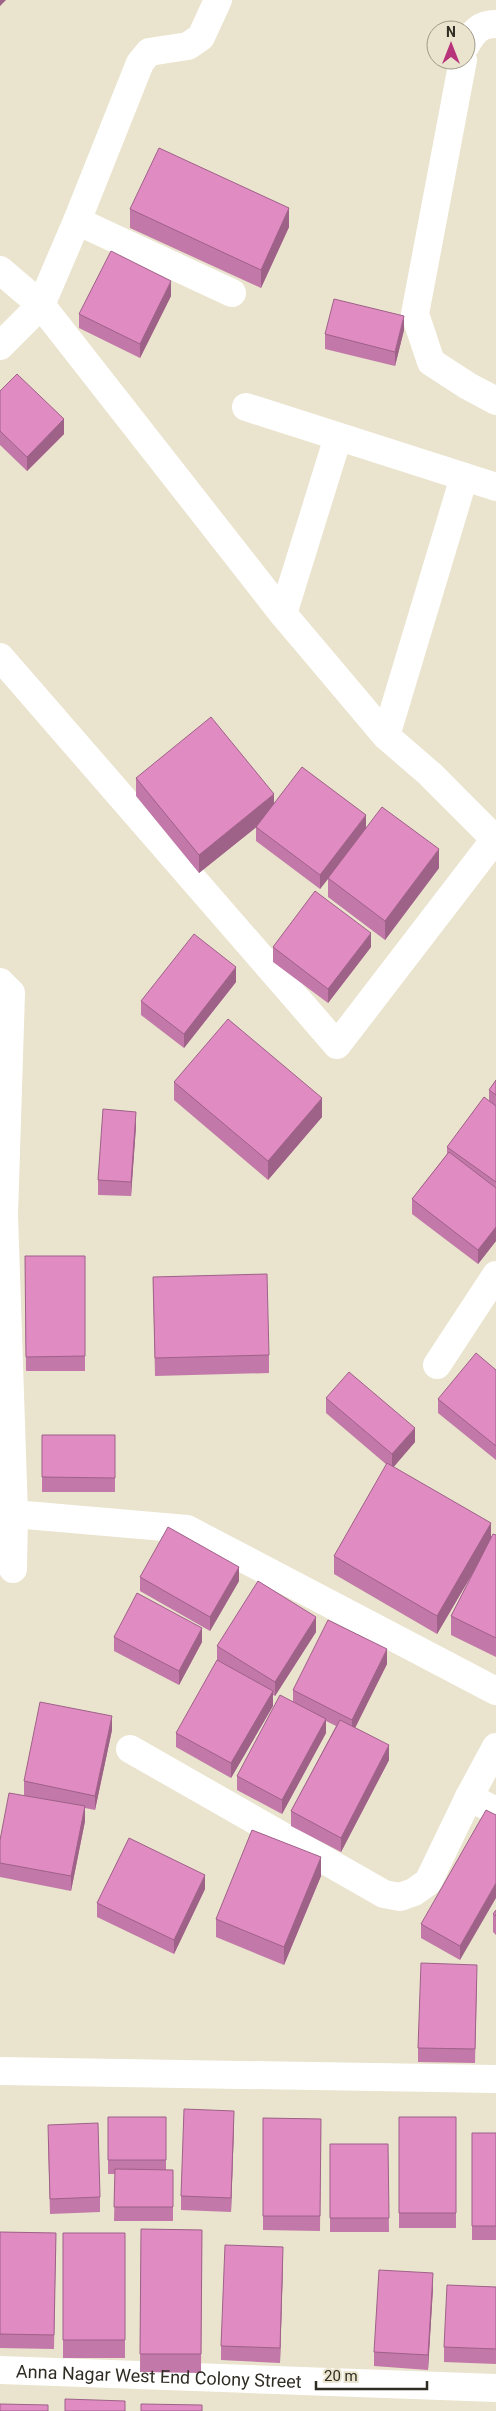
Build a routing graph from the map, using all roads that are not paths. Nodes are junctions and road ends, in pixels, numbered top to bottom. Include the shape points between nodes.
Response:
1 (218, 0) edge
2 (496, 24) edge
3 (476, 31) edge
4 (461, 70) edge
5 (77, 220) junction
6 (0, 270) edge
7 (232, 293) dead end
8 (41, 305) junction
9 (0, 346) edge
10 (496, 401) edge
11 (246, 407) dead end
12 (338, 437) junction
13 (464, 477) junction
14 (496, 487) edge
15 (283, 614) junction
16 (0, 657) edge
17 (386, 736) junction
18 (495, 839) edge
19 (0, 982) edge
20 (2, 1215) edge
21 (496, 1276) edge
22 (437, 1365) dead end
23 (14, 1514) junction
24 (13, 1569) dead end
25 (496, 1691) edge
26 (496, 1747) edge
27 (130, 1749) dead end
28 (469, 1797) junction
29 (496, 1811) edge
30 (0, 2071) edge
31 (496, 2079) edge
32 (0, 2370) edge
33 (496, 2388) edge

1 - 5 street via 201,37 188,46 149,52 140,63
2 - 3 street via 485,24
4 - 10 street via 414,314 431,362
5 - 7 street
5 - 8 street
6 - 8 street
8 - 9 street
8 - 15 street
11 - 12 street
12 - 13 street
12 - 15 street
13 - 14 street
13 - 17 street
15 - 17 street
16 - 18 street via 337,1045
17 - 18 street via 430,774
19 - 20 street via 11,993
20 - 23 street
21 - 22 street
23 - 24 street
23 - 25 street via 187,1529
26 - 28 street
27 - 28 street via 384,1894 400,1897 428,1882
28 - 29 street
30 - 31 street
32 - 33 street, Anna Nagar West End Colony Street

